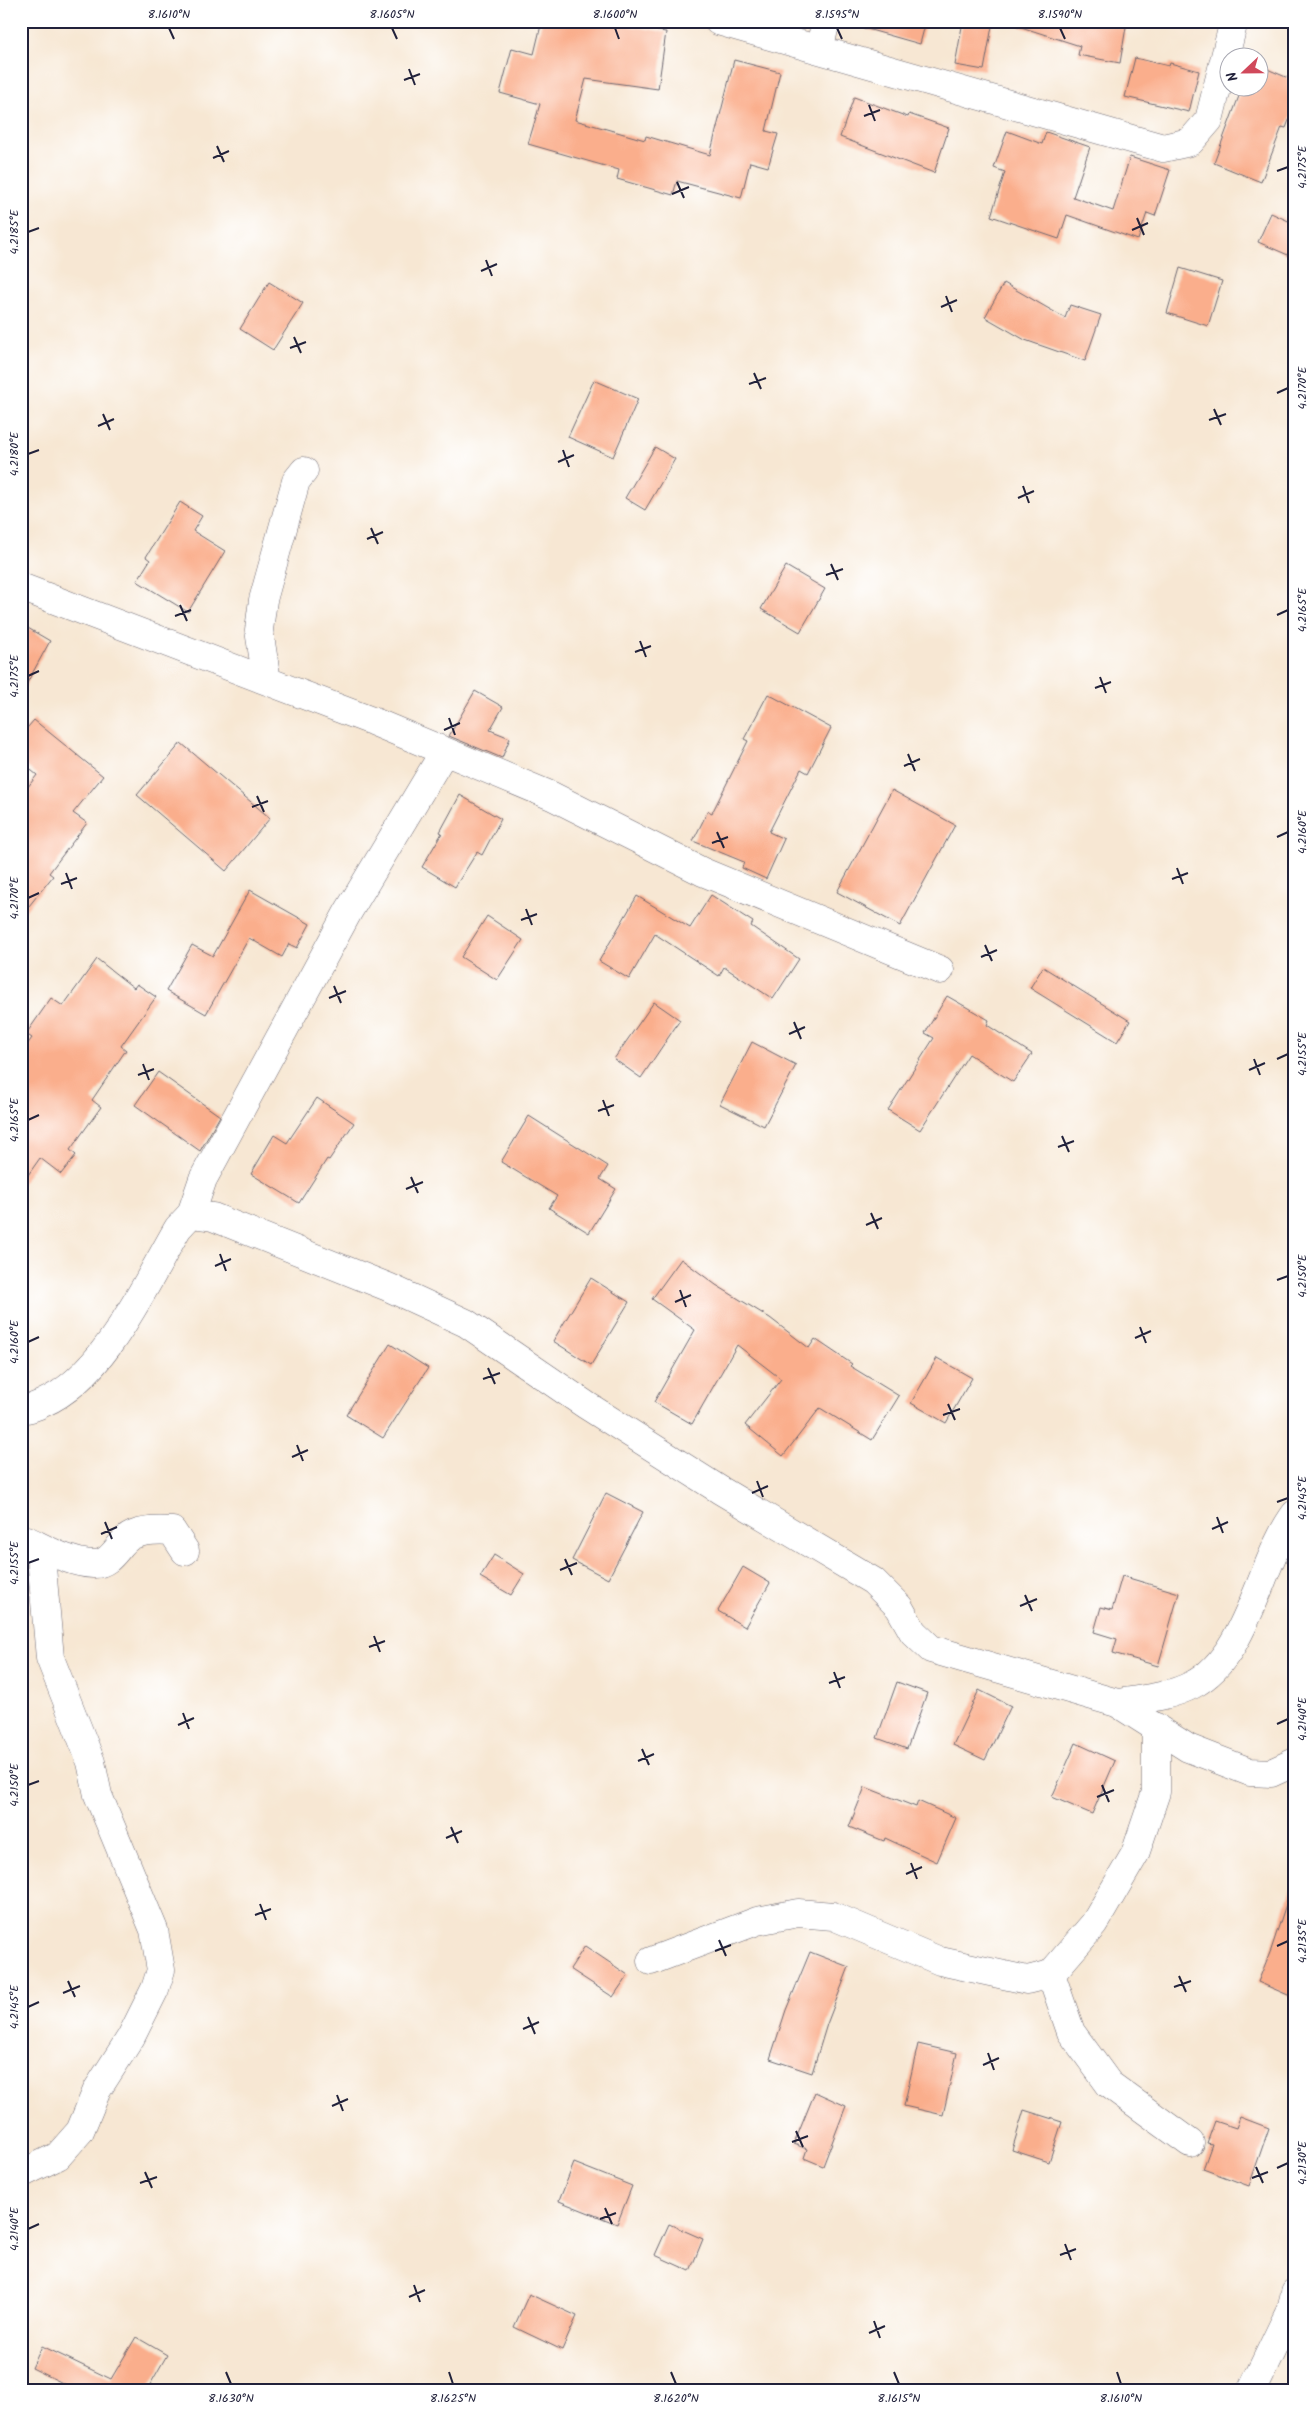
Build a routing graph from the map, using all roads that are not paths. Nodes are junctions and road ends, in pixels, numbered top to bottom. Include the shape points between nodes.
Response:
1 (718, 21) edge
2 (826, 21) edge
3 (1234, 21) edge
4 (819, 50) junction
5 (304, 471) dead end
6 (21, 587) edge
7 (267, 680) junction
8 (444, 752) junction
9 (940, 970) dead end
10 (191, 1214) junction
11 (21, 1409) edge
12 (1295, 1514) edge
13 (185, 1551) dead end
14 (1117, 1703) junction
15 (1156, 1727) junction
16 (1295, 1762) edge
17 (652, 1961) dead end
18 (1051, 1974) junction
19 (1190, 2143) dead end
20 (21, 2174) edge
21 (1295, 2292) edge
22 (1252, 2390) edge

1 - 4 street
2 - 4 street
3 - 4 street via 1209,120 1190,142 1163,148
5 - 7 street via 296,481 263,600 259,630
6 - 7 street
7 - 8 street
8 - 9 street via 552,796 703,872
8 - 10 street via 348,912 203,1179
10 - 11 street via 178,1228 107,1349 73,1385 51,1399
10 - 14 street via 213,1216 466,1323 720,1490 873,1581 899,1607 914,1632 931,1649
12 - 14 street via 1273,1550 1241,1628 1218,1665 1192,1685 1164,1695
13 - 20 street via 172,1531 154,1530 131,1536 113,1556 95,1564 67,1558 21,1538 41,1556 50,1658 91,1762 98,1795 154,1930 161,1970 131,2037 97,2090 80,2131 58,2156
14 - 15 street
15 - 16 street via 1188,1748 1250,1772 1271,1773
15 - 18 street via 1156,1792 1135,1854 1094,1924
17 - 18 street via 757,1921 798,1913 833,1916 940,1961 1027,1980
18 - 19 street via 1071,2032 1109,2084
21 - 22 street via 1292,2307

